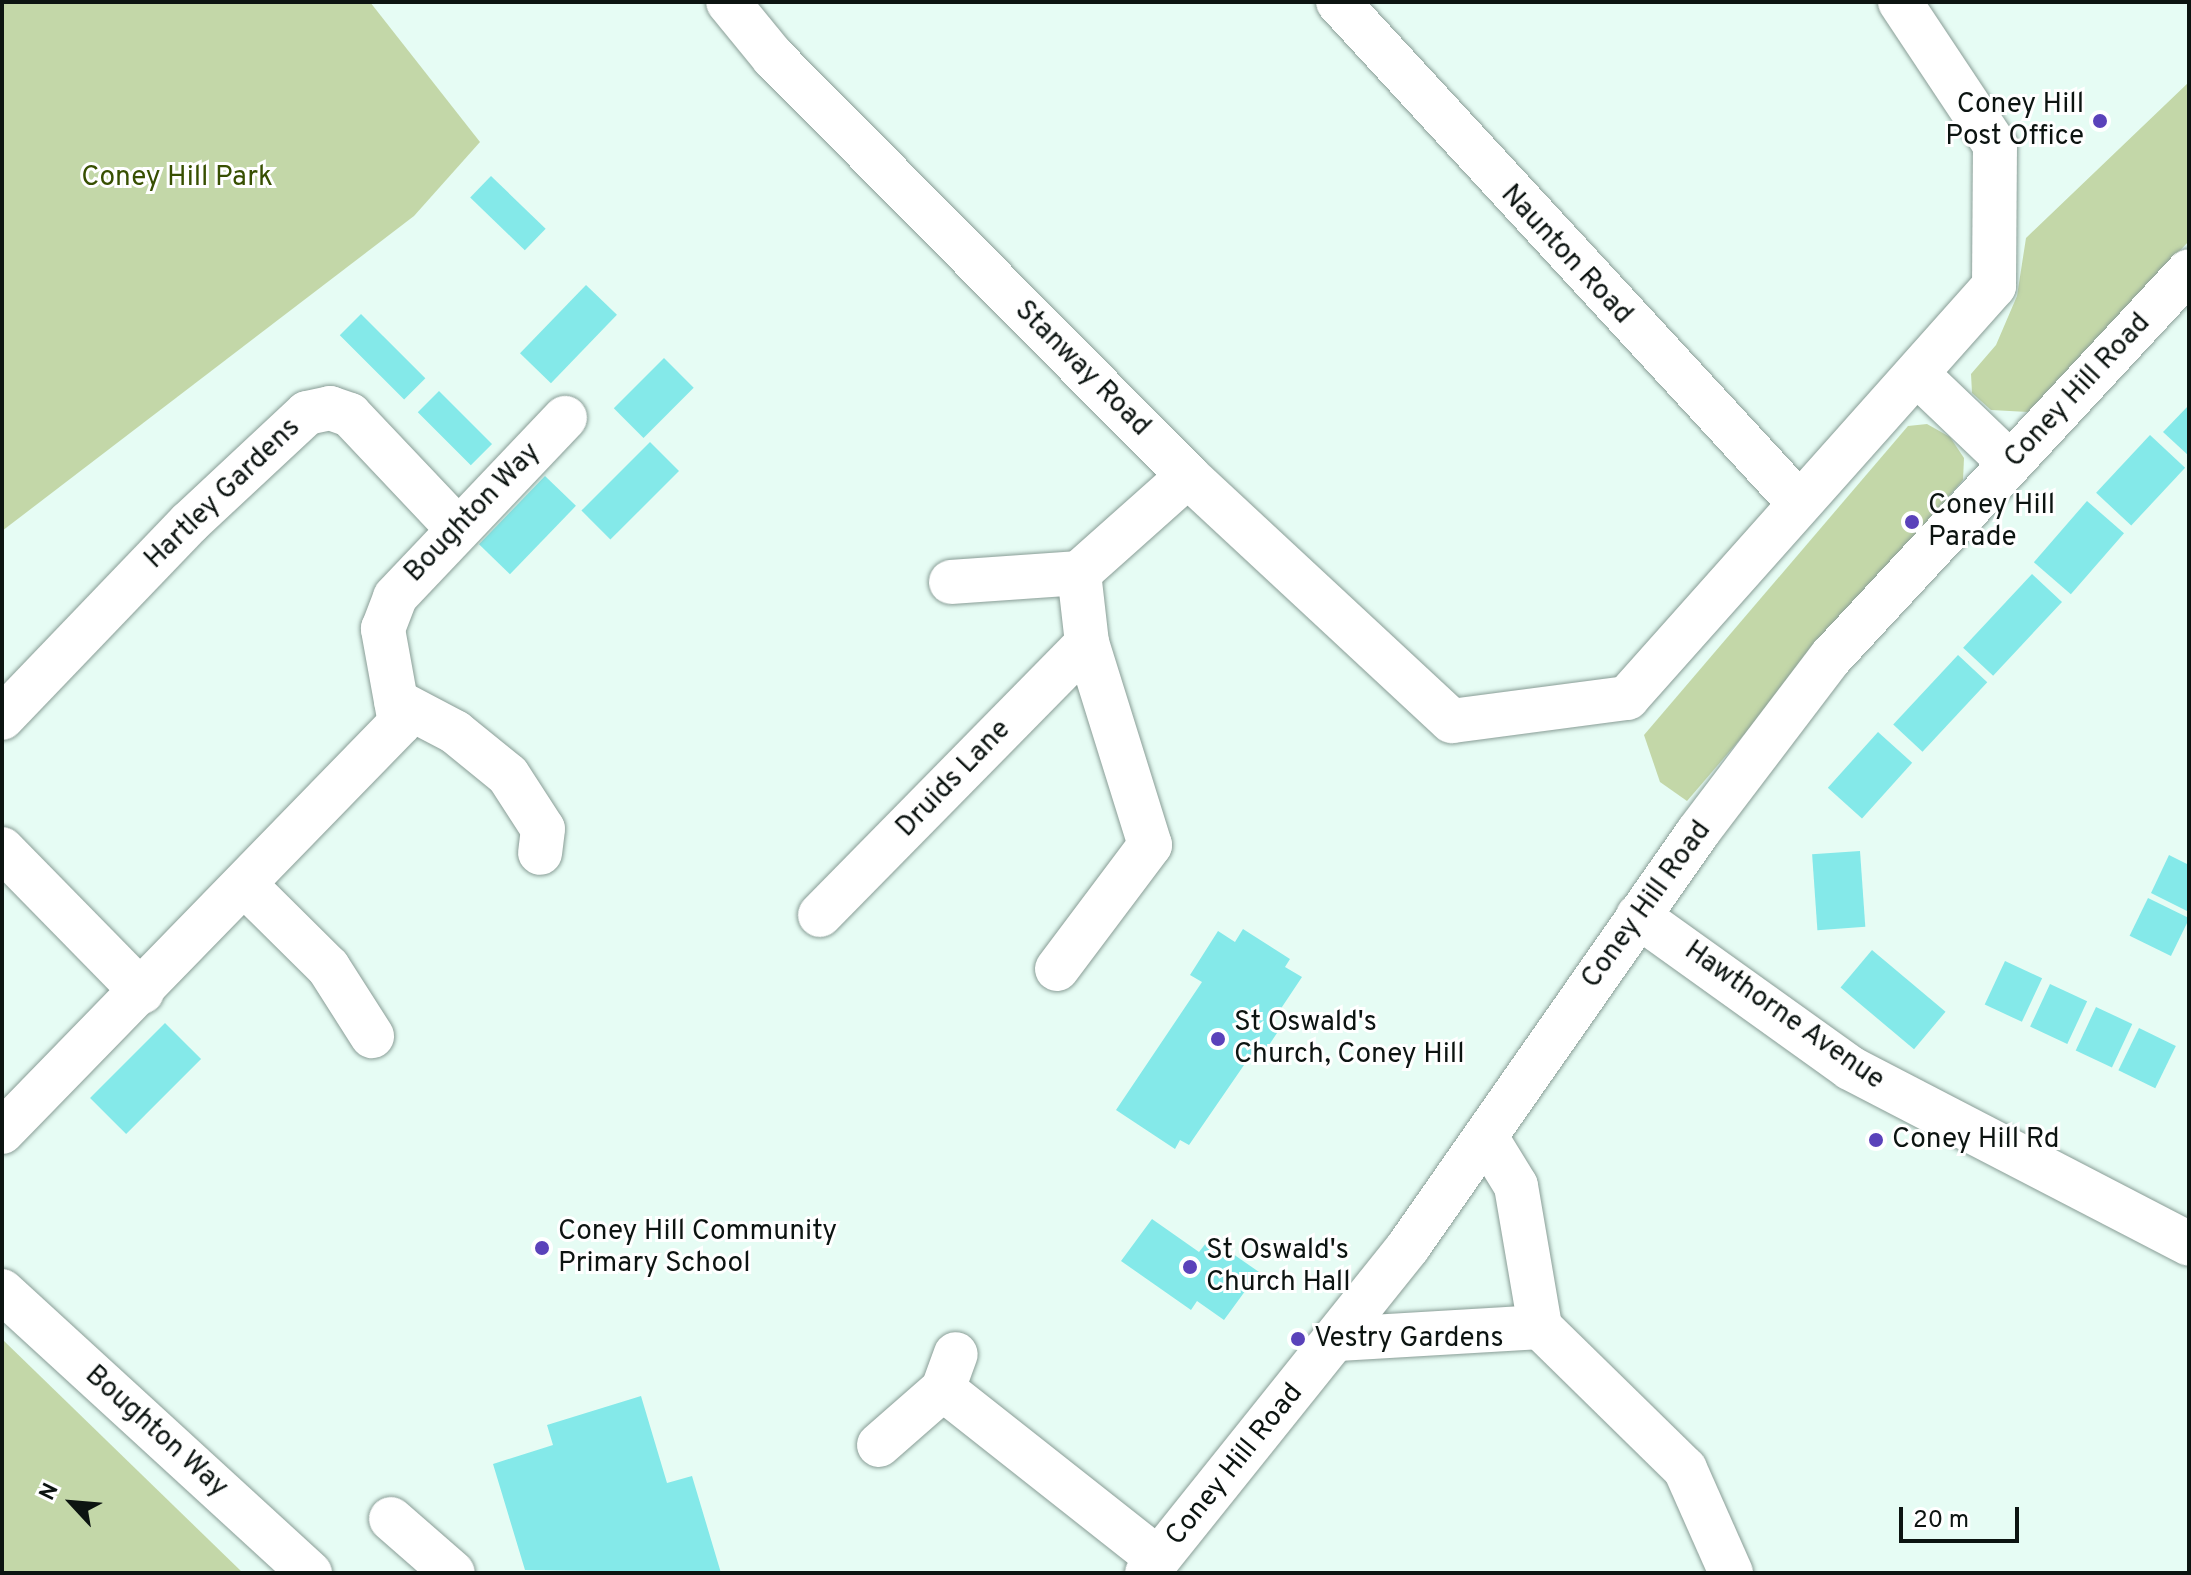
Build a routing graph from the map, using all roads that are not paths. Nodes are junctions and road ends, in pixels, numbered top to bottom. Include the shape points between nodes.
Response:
1 (728, 2) edge
2 (1338, 2) edge
3 (1900, 2) edge
4 (2189, 271) edge
5 (1920, 377) junction
6 (565, 418) dead end
7 (2010, 463) junction
8 (1188, 476) junction
9 (1799, 503) junction
10 (456, 527) junction
11 (1079, 573) junction
12 (951, 582) dead end
13 (1087, 643) junction
14 (396, 701) junction
15 (2, 718) edge
16 (2, 849) edge
17 (540, 853) dead end
18 (245, 885) junction
19 (820, 915) dead end
20 (1638, 916) junction
21 (1057, 969) dead end
22 (142, 992) junction
23 (372, 1036) dead end
24 (2, 1132) edge
25 (1486, 1137) junction
26 (2189, 1244) edge
27 (2, 1291) edge
28 (1540, 1327) junction
29 (1339, 1339) junction
30 (879, 1445) dead end
31 (391, 1519) dead end
32 (1153, 1566) edge
33 (310, 1573) edge
34 (453, 1573) edge
35 (1731, 1573) edge

1 - 8 street, Stanway Road via 773,57
2 - 9 street, Naunton Road
3 - 5 street via 1995,145 1994,286
4 - 7 street, Coney Hill Road
5 - 7 street
5 - 9 street
6 - 10 street, Boughton Way
7 - 20 street, Coney Hill Road via 1831,657
8 - 9 street, Stanway Road via 1452,721 1627,698
8 - 11 street
10 - 14 street, Boughton Way via 395,597 383,629
10 - 15 street, Hartley Gardens via 350,415 330,408 307,413 189,523
11 - 12 street
11 - 13 street
13 - 19 street, Druids Lane
13 - 21 street via 1150,845
14 - 17 street via 455,732 508,775 539,818
14 - 18 street, Boughton Way via 400,723
16 - 22 street
18 - 22 street, Boughton Way
18 - 23 street via 328,967
20 - 25 street, Coney Hill Road
20 - 26 street, Hawthorne Avenue via 1850,1068
22 - 24 street, Boughton Way
25 - 28 street via 1516,1186
25 - 29 street, Coney Hill Road
27 - 33 street, Boughton Way
28 - 29 street
28 - 35 street via 1685,1469
29 - 32 street, Coney Hill Road
30 - 32 street via 950,1372
31 - 34 street

